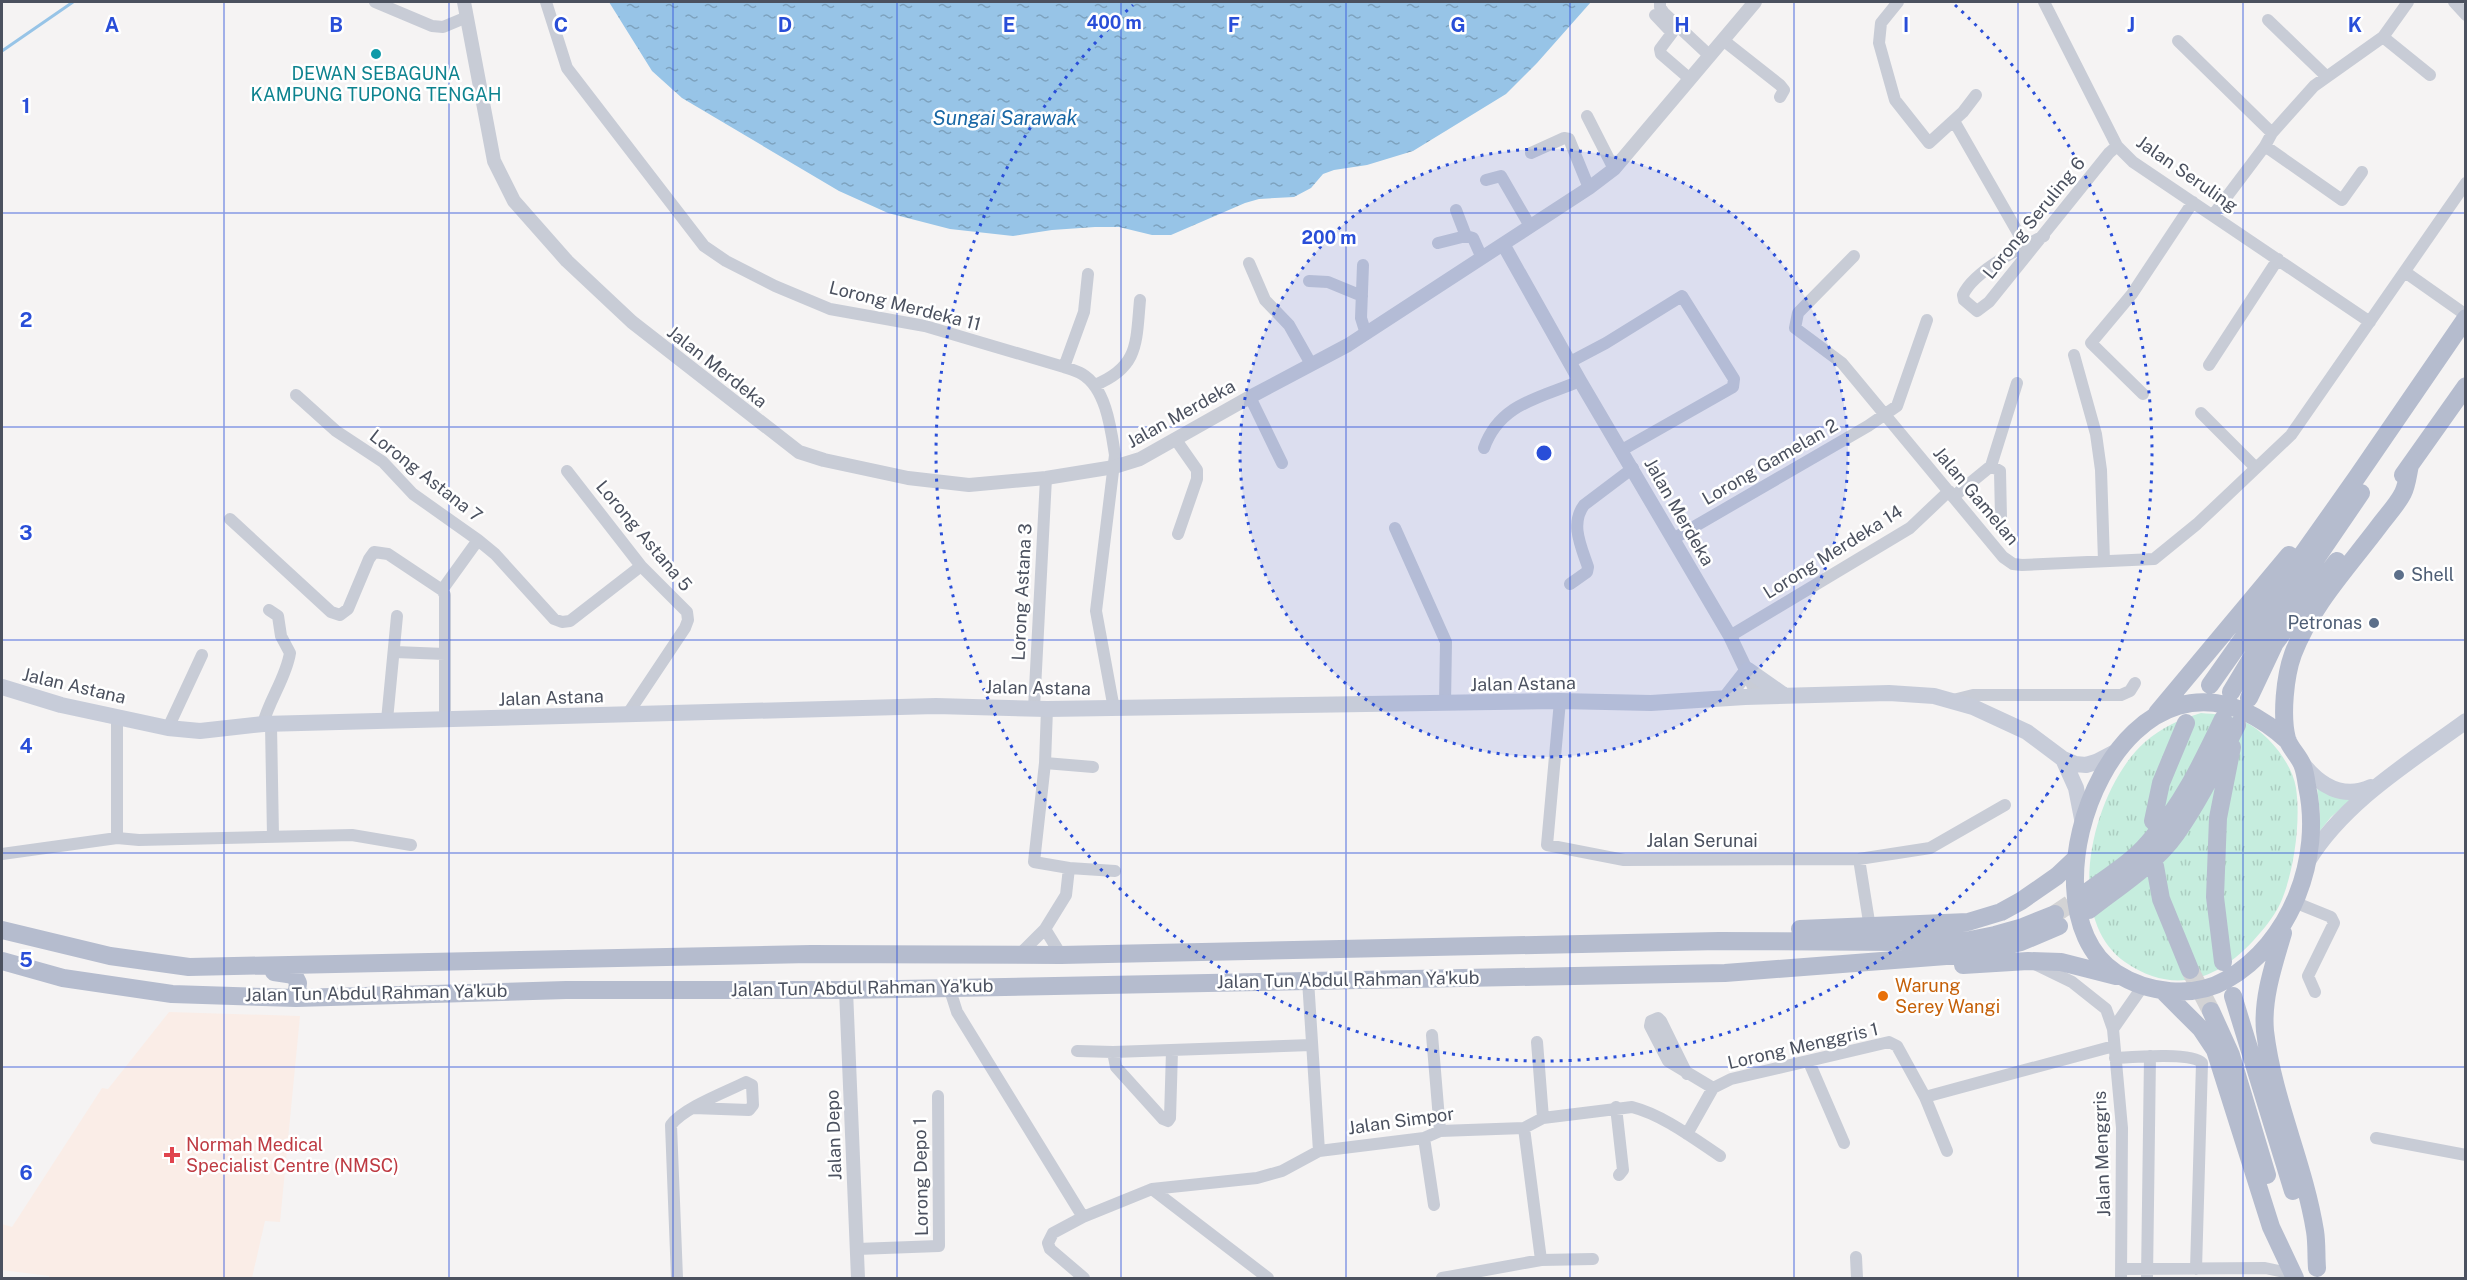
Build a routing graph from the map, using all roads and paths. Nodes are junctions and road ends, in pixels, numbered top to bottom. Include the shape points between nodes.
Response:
1 (375, 2) edge
2 (464, 2) edge
3 (546, 2) edge
4 (1660, 2) edge
5 (1755, 2) edge
6 (1898, 2) edge
7 (2044, 2) edge
8 (2454, 2) edge
9 (2404, 4) edge
10 (1654, 15) dead end
11 (2466, 15) edge
12 (467, 17) junction
13 (2268, 20) dead end
14 (2383, 37) junction
15 (1723, 40) junction
16 (2178, 41) dead end
17 (1710, 56) junction
18 (2430, 75) dead end
19 (2326, 76) junction
20 (1690, 79) junction
21 (1976, 95) dead end
22 (1780, 97) dead end
23 (1587, 116) dead end
24 (1954, 121) junction
25 (2272, 133) junction
26 (2117, 146) junction
27 (2265, 146) junction
28 (1531, 153) dead end
29 (1614, 168) junction
30 (2362, 172) dead end
31 (1486, 180) dead end
32 (2466, 183) edge
33 (1589, 189) junction
34 (2193, 202) junction
35 (1456, 210) dead end
36 (2213, 215) junction
37 (1530, 226) junction
38 (1466, 236) junction
39 (2044, 236) junction
40 (1438, 243) dead end
41 (1503, 244) junction
42 (2025, 245) junction
43 (1854, 256) dead end
44 (1482, 258) junction
45 (2278, 259) junction
46 (1249, 264) dead end
47 (1363, 265) dead end
48 (2405, 272) junction
49 (1088, 274) dead end
50 (1309, 281) dead end
51 (1362, 296) junction
52 (1140, 300) dead end
53 (2466, 316) edge
54 (1927, 320) dead end
55 (2370, 322) junction
56 (1366, 334) junction
57 (2466, 340) edge
58 (2074, 355) dead end
59 (1570, 362) junction
60 (1311, 364) junction
61 (2209, 365) dead end
62 (1064, 367) junction
63 (1580, 381) junction
64 (2017, 383) dead end
65 (1095, 385) junction
66 (2466, 386) edge
67 (2143, 394) dead end
68 (296, 395) dead end
69 (1250, 397) junction
70 (2200, 413) dead end
71 (1884, 414) junction
72 (1176, 440) junction
73 (1484, 448) dead end
74 (1622, 450) junction
75 (1282, 463) dead end
76 (2410, 465) junction
77 (1990, 466) junction
78 (1114, 467) junction
79 (1633, 468) junction
80 (2256, 468) junction
81 (567, 471) dead end
82 (2357, 477) junction
83 (1046, 478) junction
84 (1951, 494) junction
85 (2001, 518) dead end
86 (230, 519) dead end
87 (1395, 528) dead end
88 (1178, 534) dead end
89 (1673, 539) junction
90 (478, 540) junction
91 (2104, 561) junction
92 (641, 566) junction
93 (1570, 584) dead end
94 (442, 590) junction
95 (269, 610) dead end
96 (397, 616) dead end
97 (1730, 636) junction
98 (395, 652) junction
99 (445, 654) junction
100 (202, 655) dead end
101 (1748, 670) junction
102 (2135, 683) dead end
103 (2210, 685) dead end
104 (2, 687) edge
105 (2231, 692) dead end
106 (1785, 696) junction
107 (1759, 697) junction
108 (1726, 698) junction
109 (2249, 698) dead end
110 (1953, 700) junction
111 (1560, 701) junction
112 (1445, 704) junction
113 (1041, 709) junction
114 (1114, 709) junction
115 (2157, 713) junction
116 (627, 715) junction
117 (117, 716) junction
118 (387, 720) junction
119 (445, 721) junction
120 (2466, 721) edge
121 (2186, 723) dead end
122 (267, 724) junction
123 (168, 728) junction
124 (2288, 741) junction
125 (2119, 750) junction
126 (2063, 759) junction
127 (1045, 762) junction
128 (2302, 764) junction
129 (1093, 767) dead end
130 (2388, 779) junction
131 (2005, 805) dead end
132 (2153, 821) dead end
133 (2083, 824) junction
134 (273, 836) junction
135 (117, 838) junction
136 (411, 845) dead end
137 (2, 854) edge
138 (1859, 859) junction
139 (2075, 859) junction
140 (2306, 864) junction
141 (2155, 866) dead end
142 (1069, 868) junction
143 (1115, 871) dead end
144 (2087, 901) tunnel mouth
145 (2291, 908) junction
146 (1870, 928) junction
147 (1045, 929) junction
148 (2, 930) edge
149 (1719, 940) junction
150 (1019, 955) junction
151 (1061, 955) junction
152 (2, 961) edge
153 (2028, 961) junction
154 (2223, 962) dead end
155 (189, 967) junction
156 (2190, 970) tunnel mouth
157 (1725, 973) junction
158 (1308, 980) junction
159 (2134, 982) junction
160 (949, 987) junction
161 (846, 990) junction
162 (2162, 990) junction
163 (2314, 992) dead end
164 (2233, 996) dead end
165 (296, 998) junction
166 (2211, 1011) tunnel mouth
167 (2113, 1029) junction
168 (1432, 1035) dead end
169 (1537, 1042) dead end
170 (1311, 1045) junction
171 (1077, 1051) dead end
172 (1172, 1051) junction
173 (1113, 1052) junction
174 (2115, 1052) junction
175 (2150, 1056) junction
176 (1809, 1062) junction
177 (1687, 1074) dead end
178 (1713, 1088) junction
179 (938, 1096) dead end
180 (1925, 1097) junction
181 (1616, 1107) junction
182 (693, 1108) dead end
183 (1543, 1118) junction
184 (1524, 1128) junction
185 (1440, 1131) junction
186 (1687, 1134) junction
187 (1424, 1138) junction
188 (2376, 1138) dead end
189 (1844, 1143) dead end
190 (1319, 1151) junction
191 (1947, 1151) dead end
192 (2466, 1155) edge
193 (1720, 1156) dead end
194 (1618, 1175) dead end
195 (1152, 1189) junction
196 (1434, 1205) dead end
197 (1083, 1218) junction
198 (857, 1249) junction
199 (1856, 1257) dead end
200 (1593, 1259) dead end
201 (1541, 1260) junction
202 (2196, 1269) junction
203 (2265, 1273) edge
204 (2319, 1273) edge
205 (2121, 1274) edge
206 (2147, 1274) edge
207 (2292, 1274) edge
208 (1459, 1277) edge
209 (677, 1278) edge
210 (858, 1278) edge
211 (1084, 1278) edge
212 (1268, 1278) edge
213 (1442, 1278) edge
214 (1857, 1278) edge

1 - 12 street via 432,26 443,27
2 - 12 street, Jalan Merdeka
3 - 62 street, Lorong Merdeka 11 via 567,68 704,246 775,286 830,309 925,326
4 - 17 street via 1664,13
5 - 15 street
6 - 24 street via 1881,23 1879,43 1894,100 1929,143
7 - 26 street, Jalan Seruling
8 - 11 street
9 - 14 street
10 - 20 street via 1672,33 1660,49 1661,54
12 - 83 street, Jalan Merdeka via 495,161 514,201 567,261 632,322 799,452 908,478 969,485
13 - 19 street
14 - 18 street
14 - 19 street
15 - 17 street
15 - 22 street via 1780,85 1784,90
16 - 25 street
17 - 20 street
19 - 25 street
20 - 29 street
21 - 24 street
23 - 29 street
24 - 42 street
25 - 27 street
26 - 34 street, Jalan Seruling via 2133,162
26 - 39 street, Lorong Seruling 6
27 - 30 street via 2342,200
27 - 36 street
28 - 33 street via 1569,139
29 - 33 street
31 - 37 street via 1501,176
32 - 48 street, Jalan Gamelan
33 - 37 street
34 - 36 street, Jalan Seruling
34 - 67 street via 2132,294 2091,343
35 - 38 street
36 - 45 street, Jalan Seruling
37 - 41 street
38 - 40 street
38 - 44 street via 1476,242
39 - 42 street
39 - 42 street, Lorong Seruling 6 via 1989,302 1977,311 1964,300 1962,295 1974,280
41 - 44 street, Jalan Merdeka
41 - 59 street, Jalan Merdeka
43 - 71 street, Jalan Gamelan via 1798,313 1796,328 1842,363
44 - 56 street, Jalan Merdeka
45 - 55 street, Jalan Seruling
45 - 61 street
46 - 60 street via 1265,300 1289,325
47 - 51 street
48 - 53 street
48 - 55 street, Jalan Gamelan
49 - 62 street via 1084,312
50 - 51 street via 1328,282
51 - 56 street via 1361,318
52 - 65 street via 1137,335 1129,363 1115,377
53 - 82 main road
54 - 71 street, Lorong Gamelan 2 via 1896,406
55 - 80 street, Jalan Gamelan via 2291,435
56 - 60 street, Jalan Merdeka
57 - 105 main road via 2275,619
58 - 91 street via 2096,434
59 - 63 street, Jalan Merdeka
59 - 74 street via 1682,296 1734,379 1733,387
60 - 69 street, Jalan Merdeka
62 - 65 street, Lorong Merdeka 11
63 - 73 street via 1511,409 1495,426
63 - 74 street, Jalan Merdeka
64 - 77 street
65 - 78 street via 1112,434
66 - 76 main road
68 - 90 street, Lorong Astana 7 via 336,431 383,462 413,494
69 - 72 street, Jalan Merdeka
69 - 75 street
70 - 80 street
71 - 84 street, Jalan Gamelan
71 - 89 street, Lorong Gamelan 2
72 - 78 street, Jalan Merdeka via 1140,459
72 - 88 street via 1197,470
74 - 79 street, Jalan Merdeka
76 - 109 main road via 2275,643
76 - 124 main road via 2404,493 2308,621 2286,678
77 - 84 street, Lorong Merdeka 14
77 - 85 street via 2000,471
78 - 83 street, Jalan Merdeka
78 - 114 street via 1096,611
79 - 89 street, Jalan Merdeka
79 - 93 street via 1578,512 1576,522 1588,567
80 - 91 street, Jalan Gamelan via 2154,559
81 - 92 street, Lorong Astana 5
82 - 103 main road
82 - 115 main road
83 - 113 street, Lorong Astana 3
84 - 91 street, Jalan Gamelan via 2013,564
84 - 97 street, Lorong Merdeka 14 via 1910,528
86 - 94 street via 331,612 340,615 348,609 374,552 388,554
87 - 112 street via 1446,642
89 - 97 street, Jalan Merdeka
90 - 92 street, Lorong Astana 7 via 554,619 562,622 570,621
90 - 94 street
92 - 116 street, Lorong Astana 5 via 687,612 688,620
94 - 99 street
95 - 122 street via 278,616 281,636 290,654 267,707
96 - 98 street
97 - 101 street, Jalan Merdeka
98 - 99 street
98 - 118 street
99 - 119 street
100 - 123 street
101 - 106 main road
101 - 107 street, Jalan Merdeka
101 - 108 main road
102 - 110 street via 2121,695 1973,695
104 - 117 main road, Jalan Astana via 61,705
106 - 107 main road, Jalan Astana
106 - 110 main road, Jalan Astana via 1888,693
107 - 108 main road, Jalan Astana
108 - 111 main road, Jalan Astana via 1651,703
110 - 126 main road, Jalan Astana via 2010,723
111 - 112 main road, Jalan Astana
111 - 138 street, Jalan Serunai via 1547,845 1624,860
112 - 114 main road, Jalan Astana
113 - 114 main road, Jalan Astana
113 - 116 main road, Jalan Astana via 954,705
113 - 127 street, Lorong Astana 3
115 - 124 main road via 2187,703 2229,705 2263,720
115 - 125 main road
116 - 119 main road, Jalan Astana
117 - 123 main road, Jalan Astana
117 - 135 street
118 - 119 main road, Jalan Astana
118 - 122 main road, Jalan Astana
120 - 130 main road
121 - 132 main road via 2161,783
122 - 123 main road, Jalan Astana via 200,731
122 - 134 street
124 - 128 main road
125 - 126 main road via 2086,765
125 - 133 main road via 2097,784
126 - 133 main road via 2076,788
127 - 129 street
127 - 142 street, Lorong Astana 3 via 1034,862
128 - 130 main road via 2318,782 2349,794
128 - 140 main road via 2310,804
130 - 140 main road via 2327,833
131 - 138 street, Jalan Serunai via 1930,848
133 - 139 main road
134 - 135 street
134 - 136 street via 352,835
135 - 137 street
138 - 146 street
139 - 146 main road via 2021,902 2001,912 1968,922
139 - 159 main road via 2081,929 2104,964
140 - 145 main road
141 - 156 main road via 2161,899
142 - 143 street
142 - 147 street via 1066,896
144 - 154 main road via 2150,862 2175,836 2203,791 2230,722 2218,818 2215,897
145 - 162 main road via 2270,944 2223,982 2188,991
145 - 163 street via 2331,917 2334,922 2308,976
145 - 204 main road via 2271,973 2265,1030 2315,1232
146 - 149 main road via 1743,931
147 - 150 street
147 - 151 street
148 - 155 main road, Jalan Tun Abdul Rahman Ya'kub via 110,956
149 - 151 main road, Jalan Tun Abdul Rahman Ya'kub
149 - 157 main road via 1970,940 2057,920 2021,942 1972,954
150 - 151 main road, Jalan Tun Abdul Rahman Ya'kub
150 - 155 main road, Jalan Tun Abdul Rahman Ya'kub via 812,954
152 - 165 main road, Jalan Tun Abdul Rahman Ya'kub via 63,978 172,994
153 - 157 main road via 1756,980
153 - 159 main road via 2061,962
153 - 167 street, Jalan Menggris via 2061,975 2106,1009
155 - 165 main road via 207,971 285,972 294,975 298,983
157 - 158 main road, Jalan Tun Abdul Rahman Ya'kub
158 - 160 main road, Jalan Tun Abdul Rahman Ya'kub
158 - 170 street
159 - 162 main road
159 - 167 street
160 - 161 main road, Jalan Tun Abdul Rahman Ya'kub
160 - 197 street via 957,1012
161 - 165 main road, Jalan Tun Abdul Rahman Ya'kub via 566,990
161 - 198 street, Jalan Depo
162 - 207 main road via 2201,1029 2215,1050 2271,1227
164 - 204 main road
166 - 207 main road via 2231,1055 2282,1224
167 - 174 street, Jalan Menggris
168 - 185 street
169 - 183 street
170 - 172 street
170 - 190 street
171 - 173 street
172 - 173 street
172 - 173 street via 1168,1121 1116,1067
174 - 175 street
174 - 180 street
174 - 205 street, Jalan Menggris via 2122,1128
175 - 202 street via 2195,1059 2202,1063
175 - 206 street
176 - 178 street, Lorong Menggris 1 via 1731,1080
176 - 180 street, Lorong Menggris 1 via 1889,1042 1897,1046
176 - 189 street
177 - 178 street
178 - 186 street, Lorong Menggris 1
179 - 198 street, Lorong Depo 1 via 939,1246
180 - 191 street, Lorong Menggris 1
181 - 183 street, Jalan Simpor
181 - 186 street, Jalan Simpor via 1641,1109
181 - 194 street via 1623,1170
182 - 209 street via 671,1125
183 - 184 street, Jalan Simpor
184 - 185 street, Jalan Simpor
184 - 201 street
185 - 187 street, Jalan Simpor
186 - 193 street, Jalan Simpor
187 - 190 street, Jalan Simpor
187 - 196 street
188 - 192 street
190 - 195 street, Jalan Simpor via 1282,1171 1257,1178
195 - 197 street, Jalan Simpor
195 - 212 street
197 - 211 street, Jalan Simpor via 1053,1233 1048,1242 1050,1249
198 - 210 street, Jalan Depo
199 - 214 street
200 - 201 street
201 - 208 street
202 - 203 street
202 - 206 street
203 - 207 street
205 - 206 street
208 - 213 street

